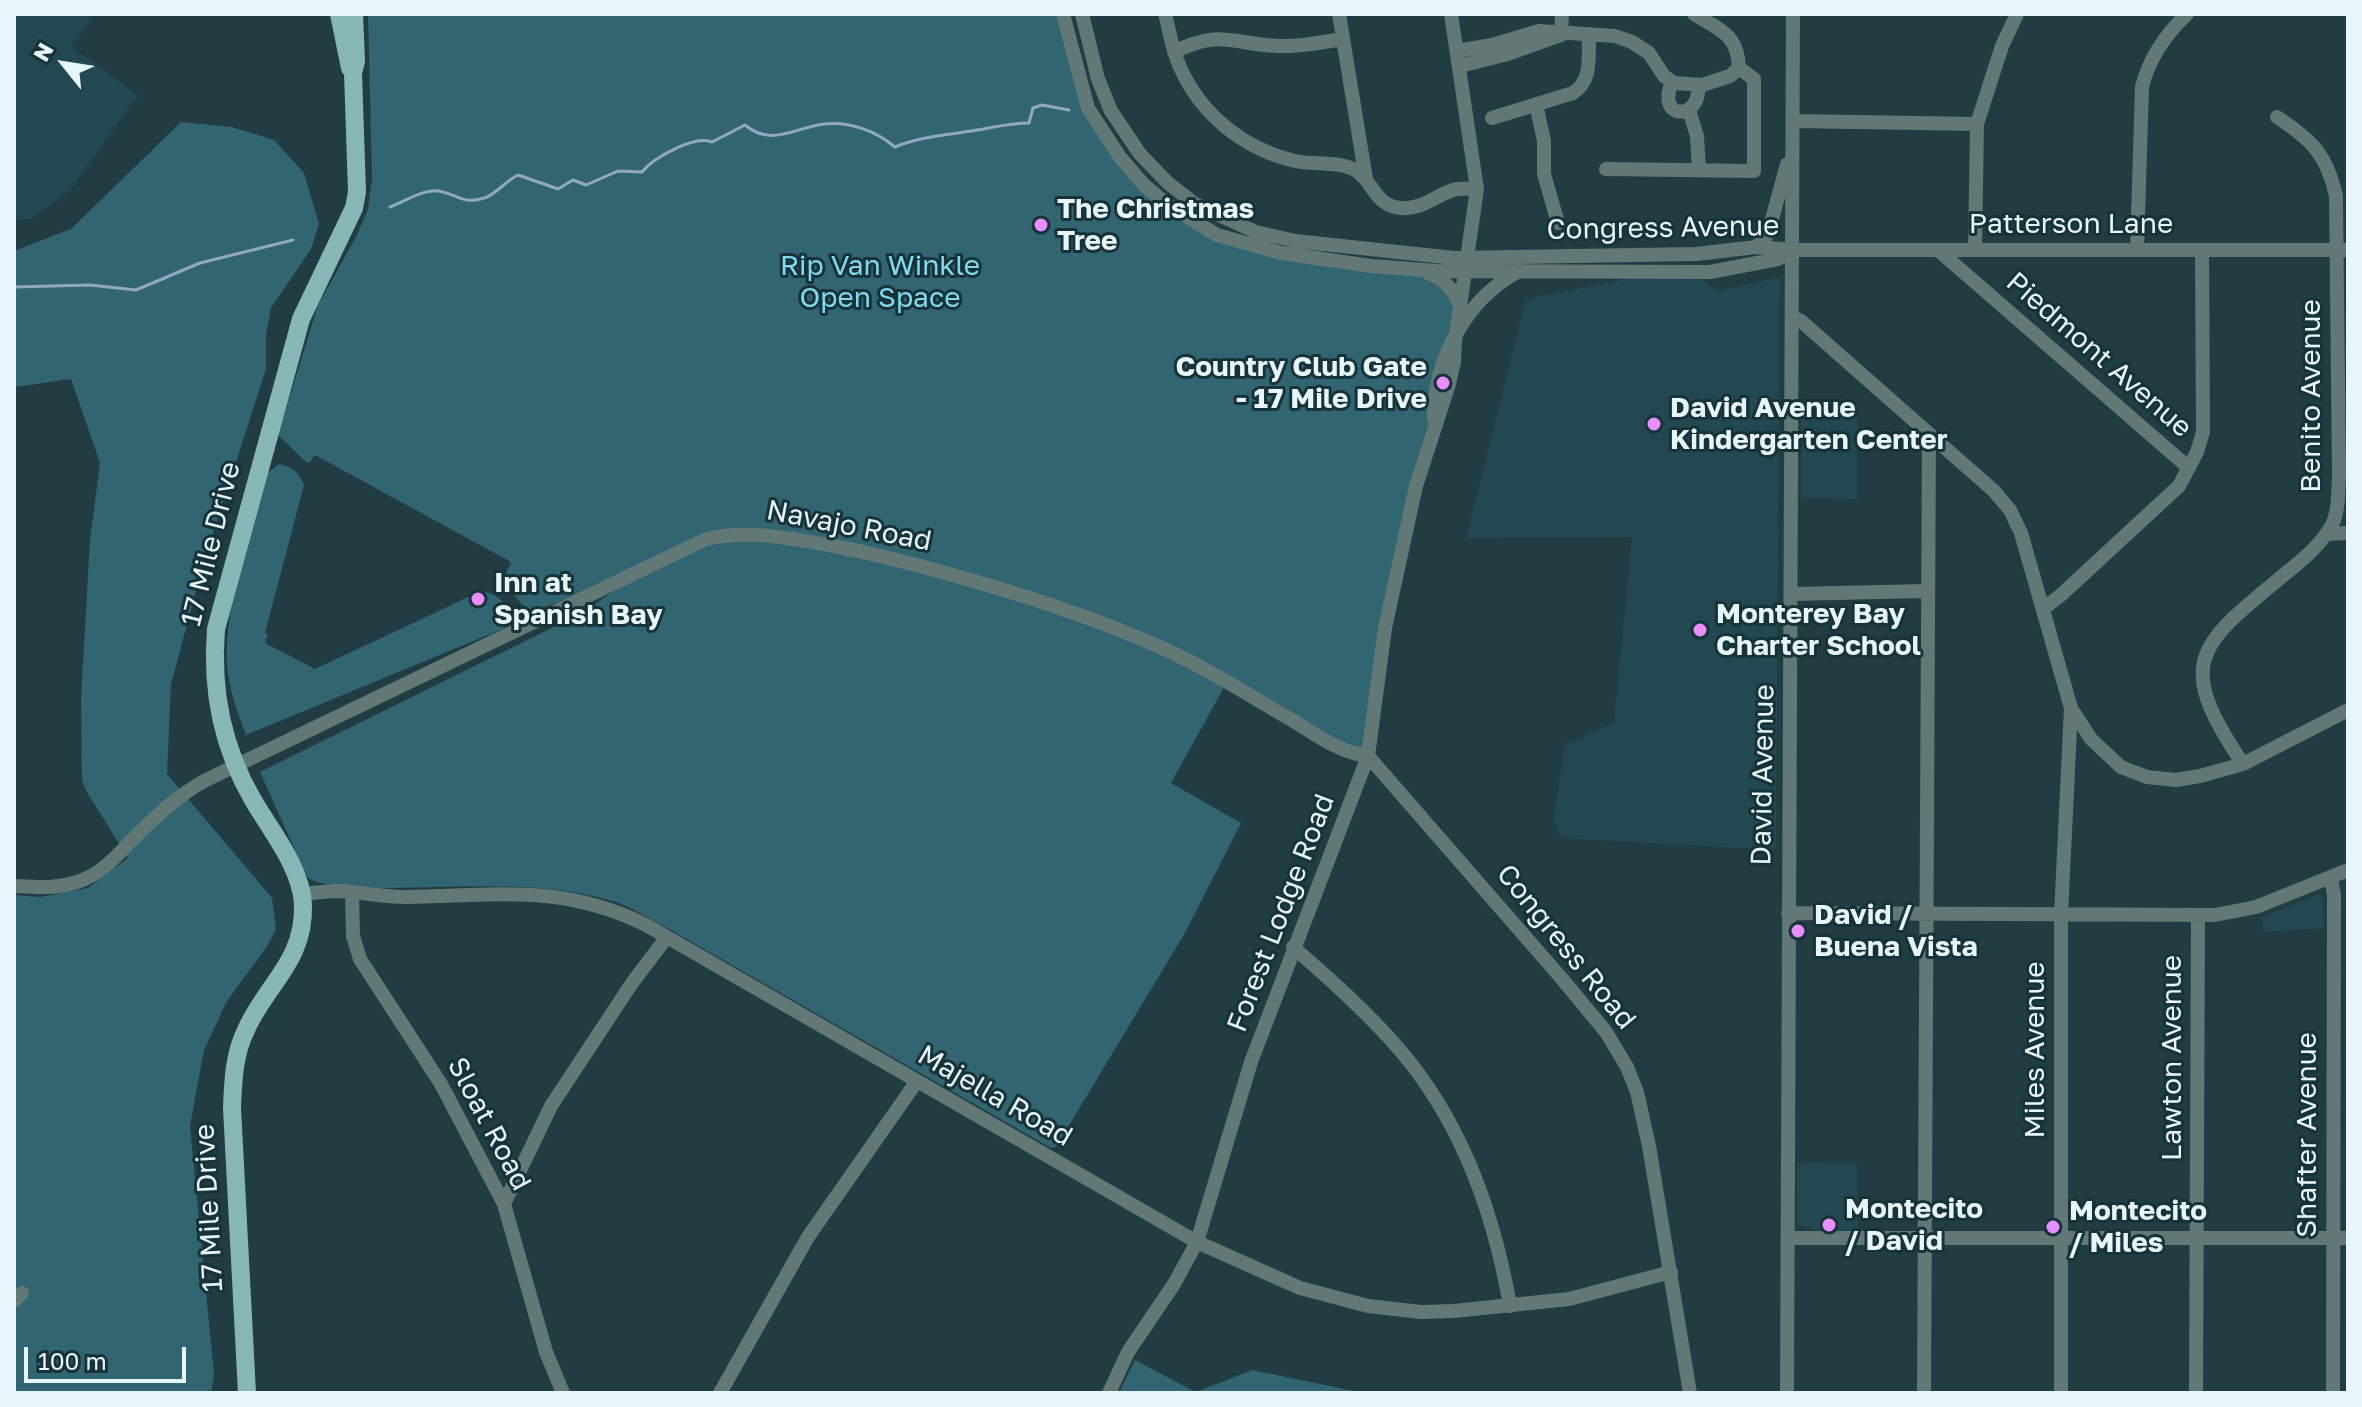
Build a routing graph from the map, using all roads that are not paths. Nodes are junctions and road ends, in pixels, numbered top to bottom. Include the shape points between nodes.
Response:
1 (339, 14) edge
2 (354, 14) edge
3 (1063, 14) edge
4 (1082, 14) edge
5 (1165, 14) edge
6 (1339, 14) edge
7 (1451, 14) edge
8 (1562, 14) edge
9 (1694, 14) edge
10 (1793, 14) edge
11 (2017, 14) edge
12 (2187, 14) edge
13 (1561, 35) junction
14 (1589, 35) junction
15 (1343, 39) junction
16 (1174, 52) junction
17 (1458, 58) junction
18 (1739, 68) junction
19 (353, 73) junction
20 (1672, 82) junction
21 (1697, 86) junction
22 (1536, 104) junction
23 (1689, 110) junction
24 (2277, 117) dead end
25 (1492, 118) dead end
26 (1794, 121) junction
27 (1977, 124) junction
28 (1793, 145) junction
29 (1606, 169) dead end
30 (1699, 170) junction
31 (1366, 179) junction
32 (1477, 189) junction
33 (1558, 223) dead end
34 (1756, 247) junction
35 (1794, 250) junction
36 (1938, 250) junction
37 (1975, 250) junction
38 (2137, 250) junction
39 (2202, 250) junction
40 (2342, 250) edge
41 (1466, 264) junction
42 (1416, 270) junction
43 (1520, 270) junction
44 (1460, 305) junction
45 (1792, 317) junction
46 (1455, 341) junction
47 (1929, 434) junction
48 (2189, 468) junction
49 (2348, 533) edge
50 (2326, 534) junction
51 (1926, 591) junction
52 (1791, 594) junction
53 (2043, 609) junction
54 (2071, 708) junction
55 (2348, 710) edge
56 (1368, 756) junction
57 (2243, 764) junction
58 (235, 765) junction
59 (2348, 870) edge
60 (2331, 878) junction
61 (14, 886) edge
62 (352, 892) junction
63 (302, 894) junction
64 (1788, 913) junction
65 (1927, 915) junction
66 (2061, 915) junction
67 (2198, 916) junction
68 (667, 937) junction
69 (1293, 947) junction
70 (917, 1081) junction
71 (504, 1204) junction
72 (2062, 1237) junction
73 (2197, 1237) junction
74 (1790, 1238) junction
75 (1926, 1238) junction
76 (2340, 1238) edge
77 (1197, 1242) junction
78 (1671, 1272) junction
79 (1510, 1306) junction
80 (247, 1393) edge
81 (563, 1393) edge
82 (720, 1393) edge
83 (1109, 1393) edge
84 (1690, 1393) edge
85 (1787, 1393) edge
86 (1924, 1393) edge
87 (2061, 1393) edge
88 (2196, 1393) edge
89 (2333, 1393) edge

1 - 19 main road, 17 Mile Drive
2 - 19 main road, 17 Mile Drive
3 - 42 street, Congress Avenue via 1088,108 1134,176 1168,205 1208,231 1268,250
4 - 41 street, Congress Avenue via 1111,111 1140,154 1195,204 1256,232 1295,241
5 - 16 street
6 - 15 street
7 - 17 street, Forest Lodge Road
8 - 13 street
9 - 18 street via 1732,39
10 - 26 street, David Avenue
11 - 27 street
12 - 38 street via 2163,40 2147,66 2142,87
13 - 14 street
13 - 17 street via 1539,31
14 - 20 street via 1615,36 1641,47
14 - 22 street via 1585,83 1573,93
15 - 16 street via 1277,46 1218,38
15 - 31 street
16 - 31 street via 1196,94 1236,135 1287,159 1344,166
17 - 32 street, Forest Lodge Road
18 - 21 street
18 - 30 street via 1756,87 1754,171
19 - 58 main road, 17 Mile Drive via 354,208 301,319 216,629 215,687
20 - 21 street
20 - 23 street via 1667,94 1670,107
21 - 23 street via 1698,97
22 - 25 street
22 - 33 street via 1544,174
23 - 30 street
24 - 40 street, Benito Avenue via 2312,143 2331,175
26 - 27 street
26 - 28 street, David Avenue
27 - 37 street
28 - 34 street via 1768,234
28 - 35 street, David Avenue
29 - 30 street
31 - 32 street via 1372,192 1398,208
32 - 41 street, Forest Lodge Road
34 - 35 street, Congress Avenue
34 - 41 street, Congress Avenue
35 - 36 street, Patterson Lane
35 - 43 street, Congress Avenue via 1778,259 1710,272
35 - 45 street, David Avenue
36 - 37 street, Patterson Lane
36 - 48 street, Piedmont Avenue
37 - 38 street, Patterson Lane
38 - 39 street, Patterson Lane
39 - 40 street, Patterson Lane
39 - 48 street via 2203,432
40 - 50 street, Benito Avenue via 2339,476 2335,515
41 - 42 street, Congress Avenue
41 - 43 street, Congress Avenue
41 - 44 street, Forest Lodge Road
42 - 44 street via 1439,277
43 - 46 street via 1484,296
44 - 46 street, Forest Lodge Road
45 - 47 street
45 - 52 street, David Avenue
46 - 56 street, Forest Lodge Road via 1449,384 1416,486 1385,628
47 - 51 street
47 - 53 street via 2010,510
48 - 53 street via 2179,486
49 - 50 street
50 - 57 street, Benito Avenue via 2212,641 2202,662 2210,709
51 - 52 street
51 - 65 street
52 - 64 street, David Avenue
53 - 54 street
54 - 57 street via 2091,739 2134,774 2176,780
54 - 66 street, Miles Avenue
55 - 57 street
56 - 58 street, Navajo Road via 1326,741 1160,647 1062,609 872,554 742,533 684,548
56 - 69 street, Forest Lodge Road
56 - 78 street, Congress Road via 1617,1049 1643,1115
58 - 61 street, Navajo Road via 180,796 96,874 59,886
58 - 63 main road, 17 Mile Drive
59 - 60 street
60 - 67 street via 2241,911
60 - 76 street, Shafter Avenue
62 - 63 street, Majella Road
62 - 68 street, Majella Road via 392,897 546,895 604,906
62 - 71 street, Sloat Road via 353,936 360,959 441,1084
63 - 80 main road, 17 Mile Drive via 302,923 293,958 246,1029 234,1070
64 - 65 street
64 - 74 street, David Avenue
65 - 66 street
65 - 75 street
66 - 67 street
66 - 72 street, Miles Avenue
67 - 73 street, Lawton Avenue
68 - 70 street, Majella Road
68 - 71 street via 551,1106
69 - 77 street, Forest Lodge Road via 1251,1062
69 - 79 street via 1392,1041 1439,1105 1469,1160 1491,1218
70 - 77 street, Majella Road
70 - 82 street via 808,1237
71 - 81 street, Sloat Road via 546,1352
72 - 73 street
72 - 75 street
72 - 87 street, Miles Avenue
73 - 76 street
73 - 88 street, Lawton Avenue
74 - 75 street
74 - 85 street, David Avenue
75 - 86 street
76 - 89 street, Shafter Avenue
77 - 79 street, Majella Road via 1300,1288 1368,1306 1421,1312
77 - 83 street, Forest Lodge Road via 1128,1352
78 - 79 street, Majella Road via 1569,1299
78 - 84 street, Congress Road

